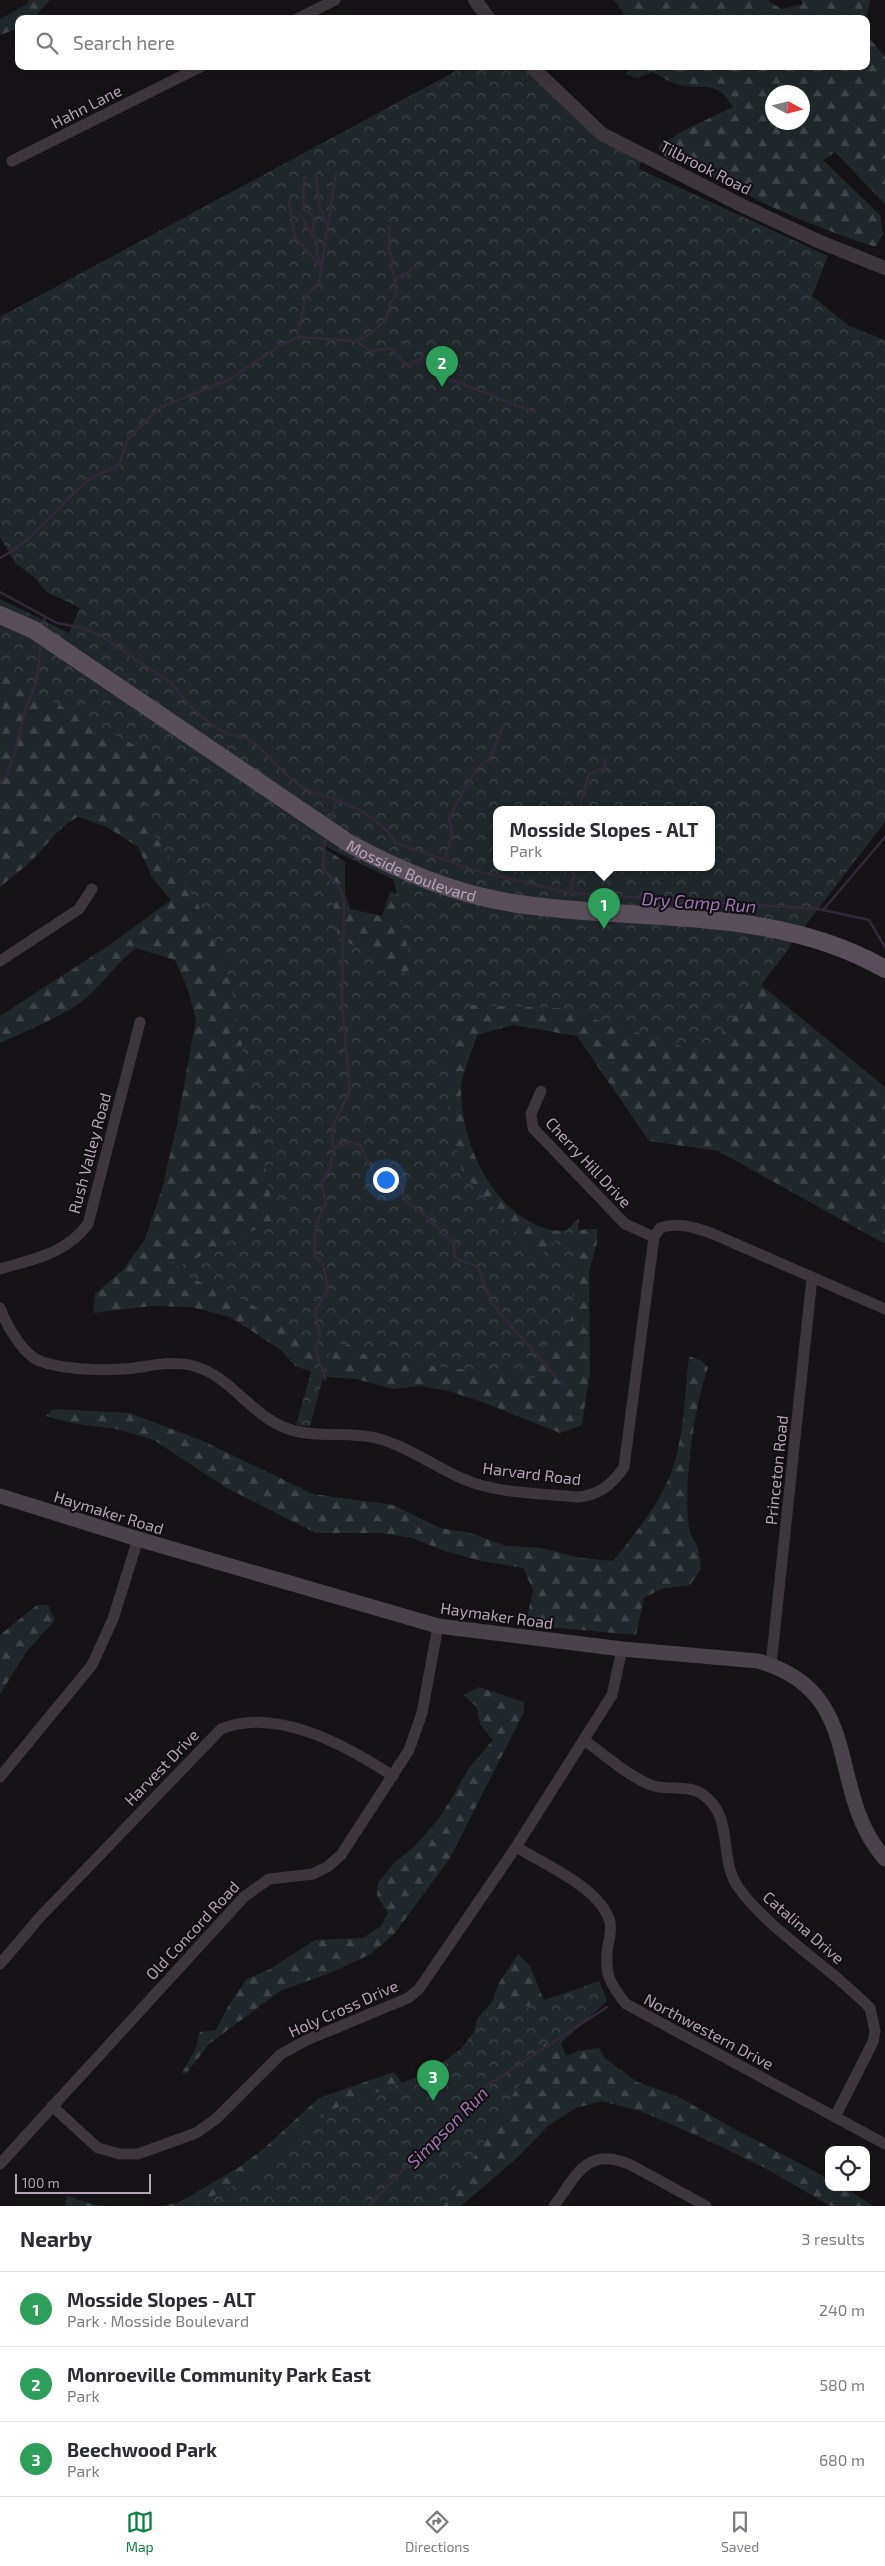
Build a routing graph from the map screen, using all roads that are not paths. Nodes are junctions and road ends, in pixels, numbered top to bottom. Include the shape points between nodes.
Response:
1 (335, 0) edge
2 (475, 0) edge
3 (306, 15) edge
4 (486, 15) edge
5 (194, 70) edge
6 (535, 70) edge
7 (12, 161) dead end
8 (885, 268) edge
9 (0, 615) edge
10 (92, 889) dead end
11 (0, 961) edge
12 (885, 969) edge
13 (140, 1022) dead end
14 (541, 1091) dead end
15 (654, 1237) junction
16 (0, 1269) edge
17 (812, 1278) junction
18 (0, 1308) edge
19 (885, 1309) edge
20 (3, 1324) edge
21 (0, 1496) edge
22 (138, 1539) junction
23 (438, 1626) junction
24 (622, 1649) junction
25 (771, 1665) junction
26 (584, 1740) junction
27 (393, 1776) junction
28 (0, 1777) edge
29 (516, 1847) junction
30 (885, 1859) edge
31 (0, 1964) edge
32 (52, 2106) junction
33 (835, 2117) junction
34 (885, 2144) edge
35 (0, 2164) edge
36 (554, 2206) edge
37 (706, 2206) edge

1 - 3 street
2 - 4 street
5 - 7 street, Hahn Lane
6 - 8 street, Tilbrook Road via 602,134 743,206
9 - 12 main road, Mosside Boulevard via 34,630 350,844 402,871 448,888 514,903 732,922 784,932 827,944
10 - 11 street via 79,909
13 - 16 street, Rush Valley Road via 88,1224 74,1241 56,1253
14 - 15 street, Cherry Hill Drive via 531,1114 533,1128 626,1224
15 - 17 street via 660,1228 685,1225 711,1233
15 - 20 street, Harvard Road via 624,1467 610,1485 587,1496 481,1485 462,1479 397,1444 373,1438 316,1434 286,1428 257,1413 214,1374 190,1365 168,1362 120,1370 39,1361
17 - 19 street
17 - 25 street, Princeton Road
18 - 20 street, Harvard Road
21 - 22 main road, Haymaker Road
22 - 23 main road, Haymaker Road
22 - 28 street via 113,1619 92,1665
23 - 24 main road, Haymaker Road
23 - 27 street, Old Concord Road via 417,1733
24 - 25 main road, Haymaker Road via 758,1661
24 - 26 street, Holy Cross Drive via 612,1695
25 - 30 main road, Haymaker Road via 806,1684 820,1699 832,1721 854,1807 872,1844
26 - 29 street, Holy Cross Drive
26 - 33 street, Catalina Drive via 653,1786 692,1790 711,1802 724,1826 731,1873 738,1887 761,1913 870,2008 874,2042
27 - 31 street, Harvest Drive via 340,1744 303,1732 262,1721 237,1722 221,1729 41,1916
27 - 32 street, Old Concord Road via 341,1855 313,1874 269,1879 244,1897
29 - 32 street, Holy Cross Drive via 419,1989 408,1998 281,2054 216,2119 196,2133 138,2154 120,2154 98,2148
29 - 33 street, Northwestern Drive via 591,1892 603,1907 610,1922 607,1976 626,2004
32 - 35 street, Old Concord Road
33 - 34 street, Northwestern Drive
36 - 37 street via 584,2165 604,2157 618,2159

